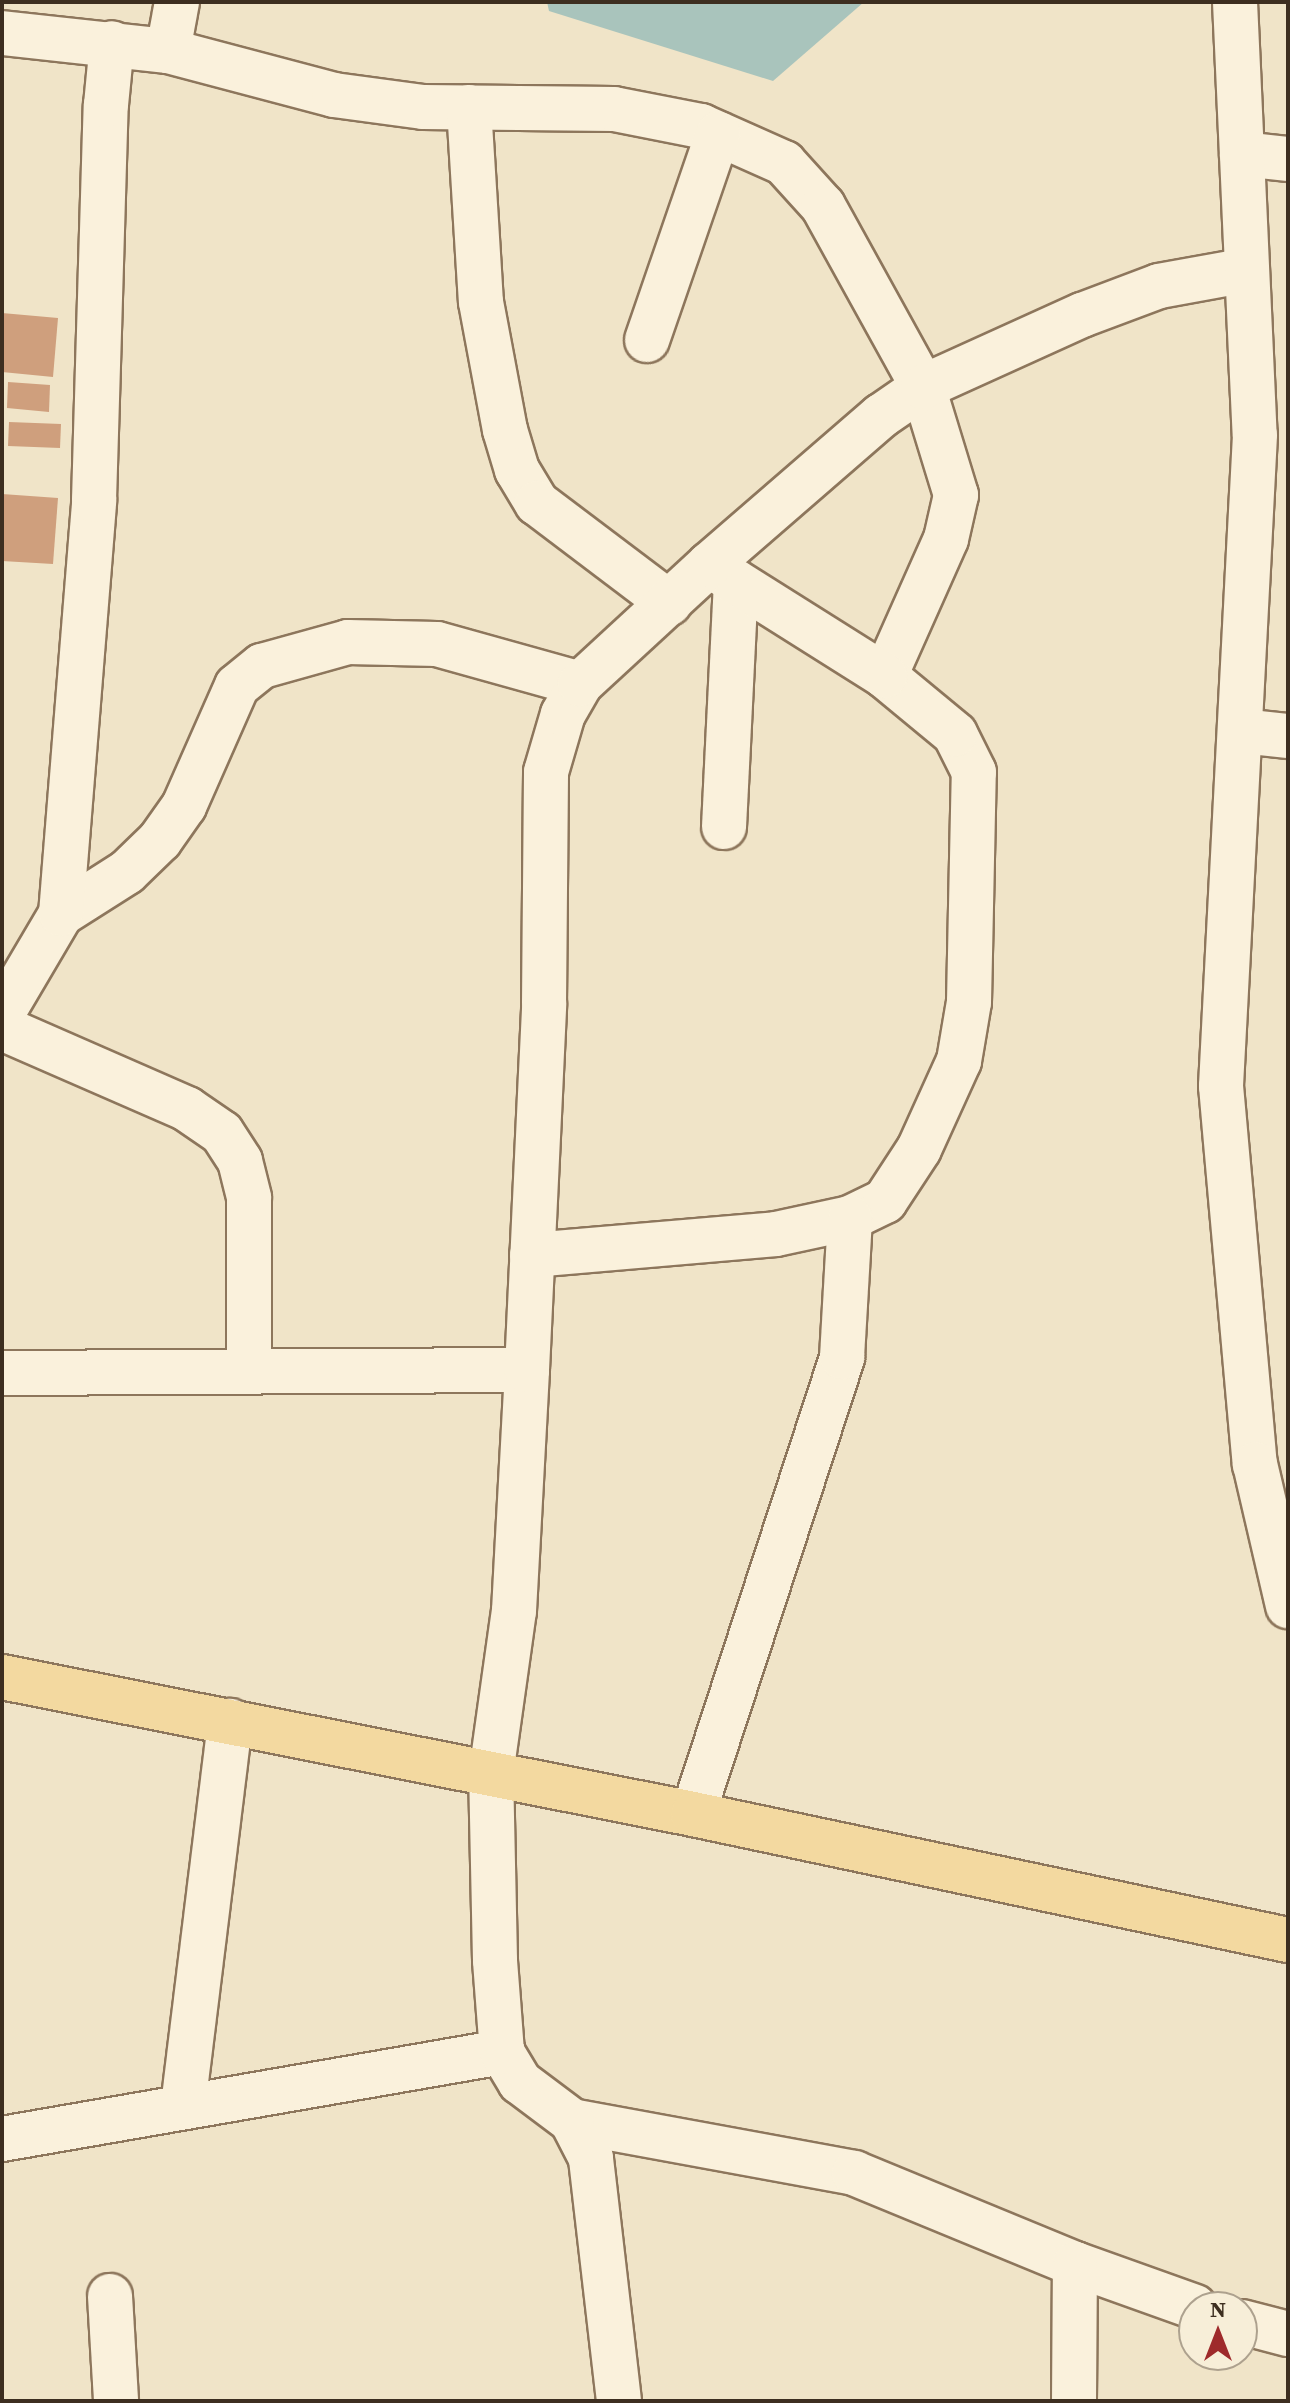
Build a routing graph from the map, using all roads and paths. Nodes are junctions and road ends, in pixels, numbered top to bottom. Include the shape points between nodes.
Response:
1 (177, 2) edge
2 (1235, 2) edge
3 (2, 33) edge
4 (112, 43) junction
5 (168, 51) junction
6 (469, 107) junction
7 (718, 134) junction
8 (1242, 154) junction
9 (1288, 159) edge
10 (1247, 270) junction
11 (647, 340) dead end
12 (923, 387) junction
13 (723, 573) junction
14 (669, 603) junction
15 (885, 676) junction
16 (580, 684) junction
17 (1241, 731) junction
18 (1288, 736) edge
19 (724, 827) dead end
20 (61, 914) junction
21 (2, 1014) edge
22 (2, 1028) edge
23 (850, 1218) junction
24 (532, 1255) junction
25 (527, 1370) junction
26 (249, 1372) junction
27 (2, 1373) edge
28 (1281, 1545) edge
29 (1288, 1606) edge
30 (2, 1677) edge
31 (230, 1721) junction
32 (491, 1774) junction
33 (693, 1814) junction
34 (1288, 1940) edge
35 (502, 2052) junction
36 (183, 2106) junction
37 (572, 2121) junction
38 (2, 2139) edge
39 (1075, 2264) junction
40 (110, 2296) dead end
41 (1178, 2301) edge
42 (1258, 2326) edge
43 (1288, 2334) edge
44 (116, 2401) edge
45 (619, 2401) edge
46 (1074, 2401) edge

1 - 5 street
2 - 8 street
3 - 4 street
4 - 5 street
4 - 20 street via 94,500
5 - 6 street via 334,95 423,107
6 - 7 street via 614,109
6 - 14 street via 481,302 517,470 537,503
7 - 11 street
7 - 12 street via 784,163 823,206
8 - 9 street
8 - 10 street
10 - 12 street via 1159,286
10 - 17 street via 1255,435
12 - 13 street via 869,426
12 - 15 street via 949,463 954,515
13 - 14 street
13 - 15 street
13 - 19 street
14 - 16 street
15 - 23 street via 955,734 974,772 969,1002 959,1061 919,1149 885,1201
16 - 20 street via 437,644 348,642 262,666 237,686 184,806 160,840 127,872
16 - 24 street via 563,714 546,772 544,1003
17 - 18 street
17 - 28 street via 1221,1086 1255,1464
20 - 21 street
22 - 26 street via 187,1109 222,1133 240,1161 249,1198
23 - 24 street via 776,1234
23 - 33 street via 842,1357
24 - 25 street
25 - 26 street
25 - 32 street via 514,1611
26 - 27 street
28 - 29 street
30 - 31 main road
31 - 32 main road
31 - 36 street
32 - 33 main road
32 - 35 street
33 - 34 main road
35 - 36 street
35 - 37 street via 520,2082
36 - 38 street
37 - 39 street via 854,2173
37 - 45 street via 591,2158
39 - 41 street
39 - 46 street
40 - 44 street
42 - 43 street

